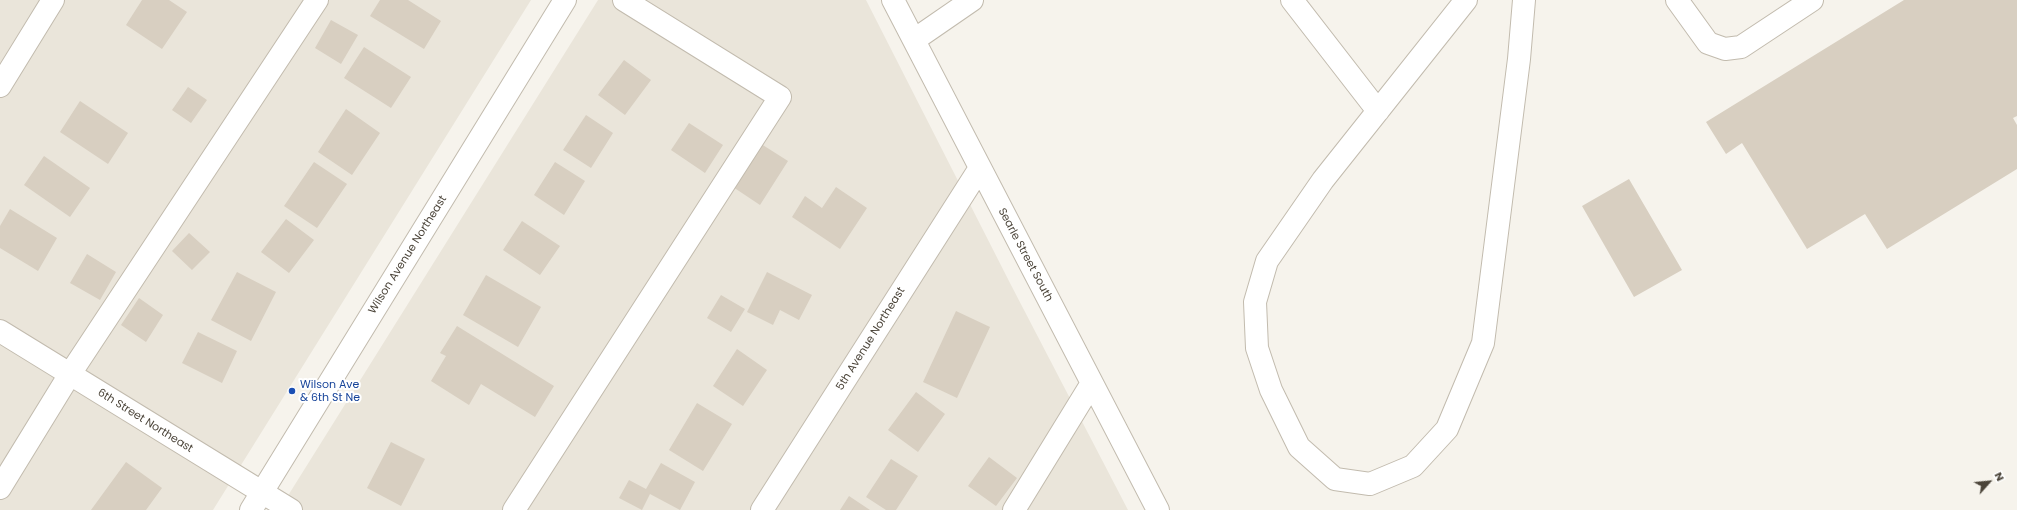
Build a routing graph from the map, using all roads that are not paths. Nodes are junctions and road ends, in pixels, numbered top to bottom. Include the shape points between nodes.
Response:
1 (53, 0) edge
2 (317, 0) edge
3 (565, 0) edge
4 (624, 0) edge
5 (893, 0) edge
6 (972, 0) edge
7 (1292, 0) edge
8 (1466, 0) edge
9 (1524, 0) edge
10 (1677, 0) edge
11 (1812, 0) edge
12 (914, 40) junction
13 (0, 86) edge
14 (1378, 111) junction
15 (980, 168) junction
16 (0, 331) edge
17 (70, 374) junction
18 (1092, 383) junction
19 (0, 488) edge
20 (257, 501) edge
21 (291, 510) edge
22 (514, 510) edge
23 (762, 510) edge
24 (1014, 510) edge
25 (1158, 510) edge

1 - 13 street
2 - 17 street
3 - 20 street, Wilson Avenue Northeast
4 - 22 street via 780,97
5 - 12 street, Searle Street South
6 - 12 street
7 - 14 street
8 - 14 street
9 - 14 street via 1519,59 1483,343 1447,429 1413,466 1370,484 1335,479 1299,447 1271,390 1257,348 1255,302 1267,262 1323,180
10 - 11 street via 1708,43 1725,49 1741,47
12 - 15 street, Searle Street South
15 - 18 street, Searle Street South
15 - 23 street, 5th Avenue Northeast
16 - 17 street, 6th Street Northeast
17 - 19 street
17 - 20 street, 6th Street Northeast
18 - 24 street
18 - 25 street, Searle Street South
20 - 21 street, 6th Street Northeast

